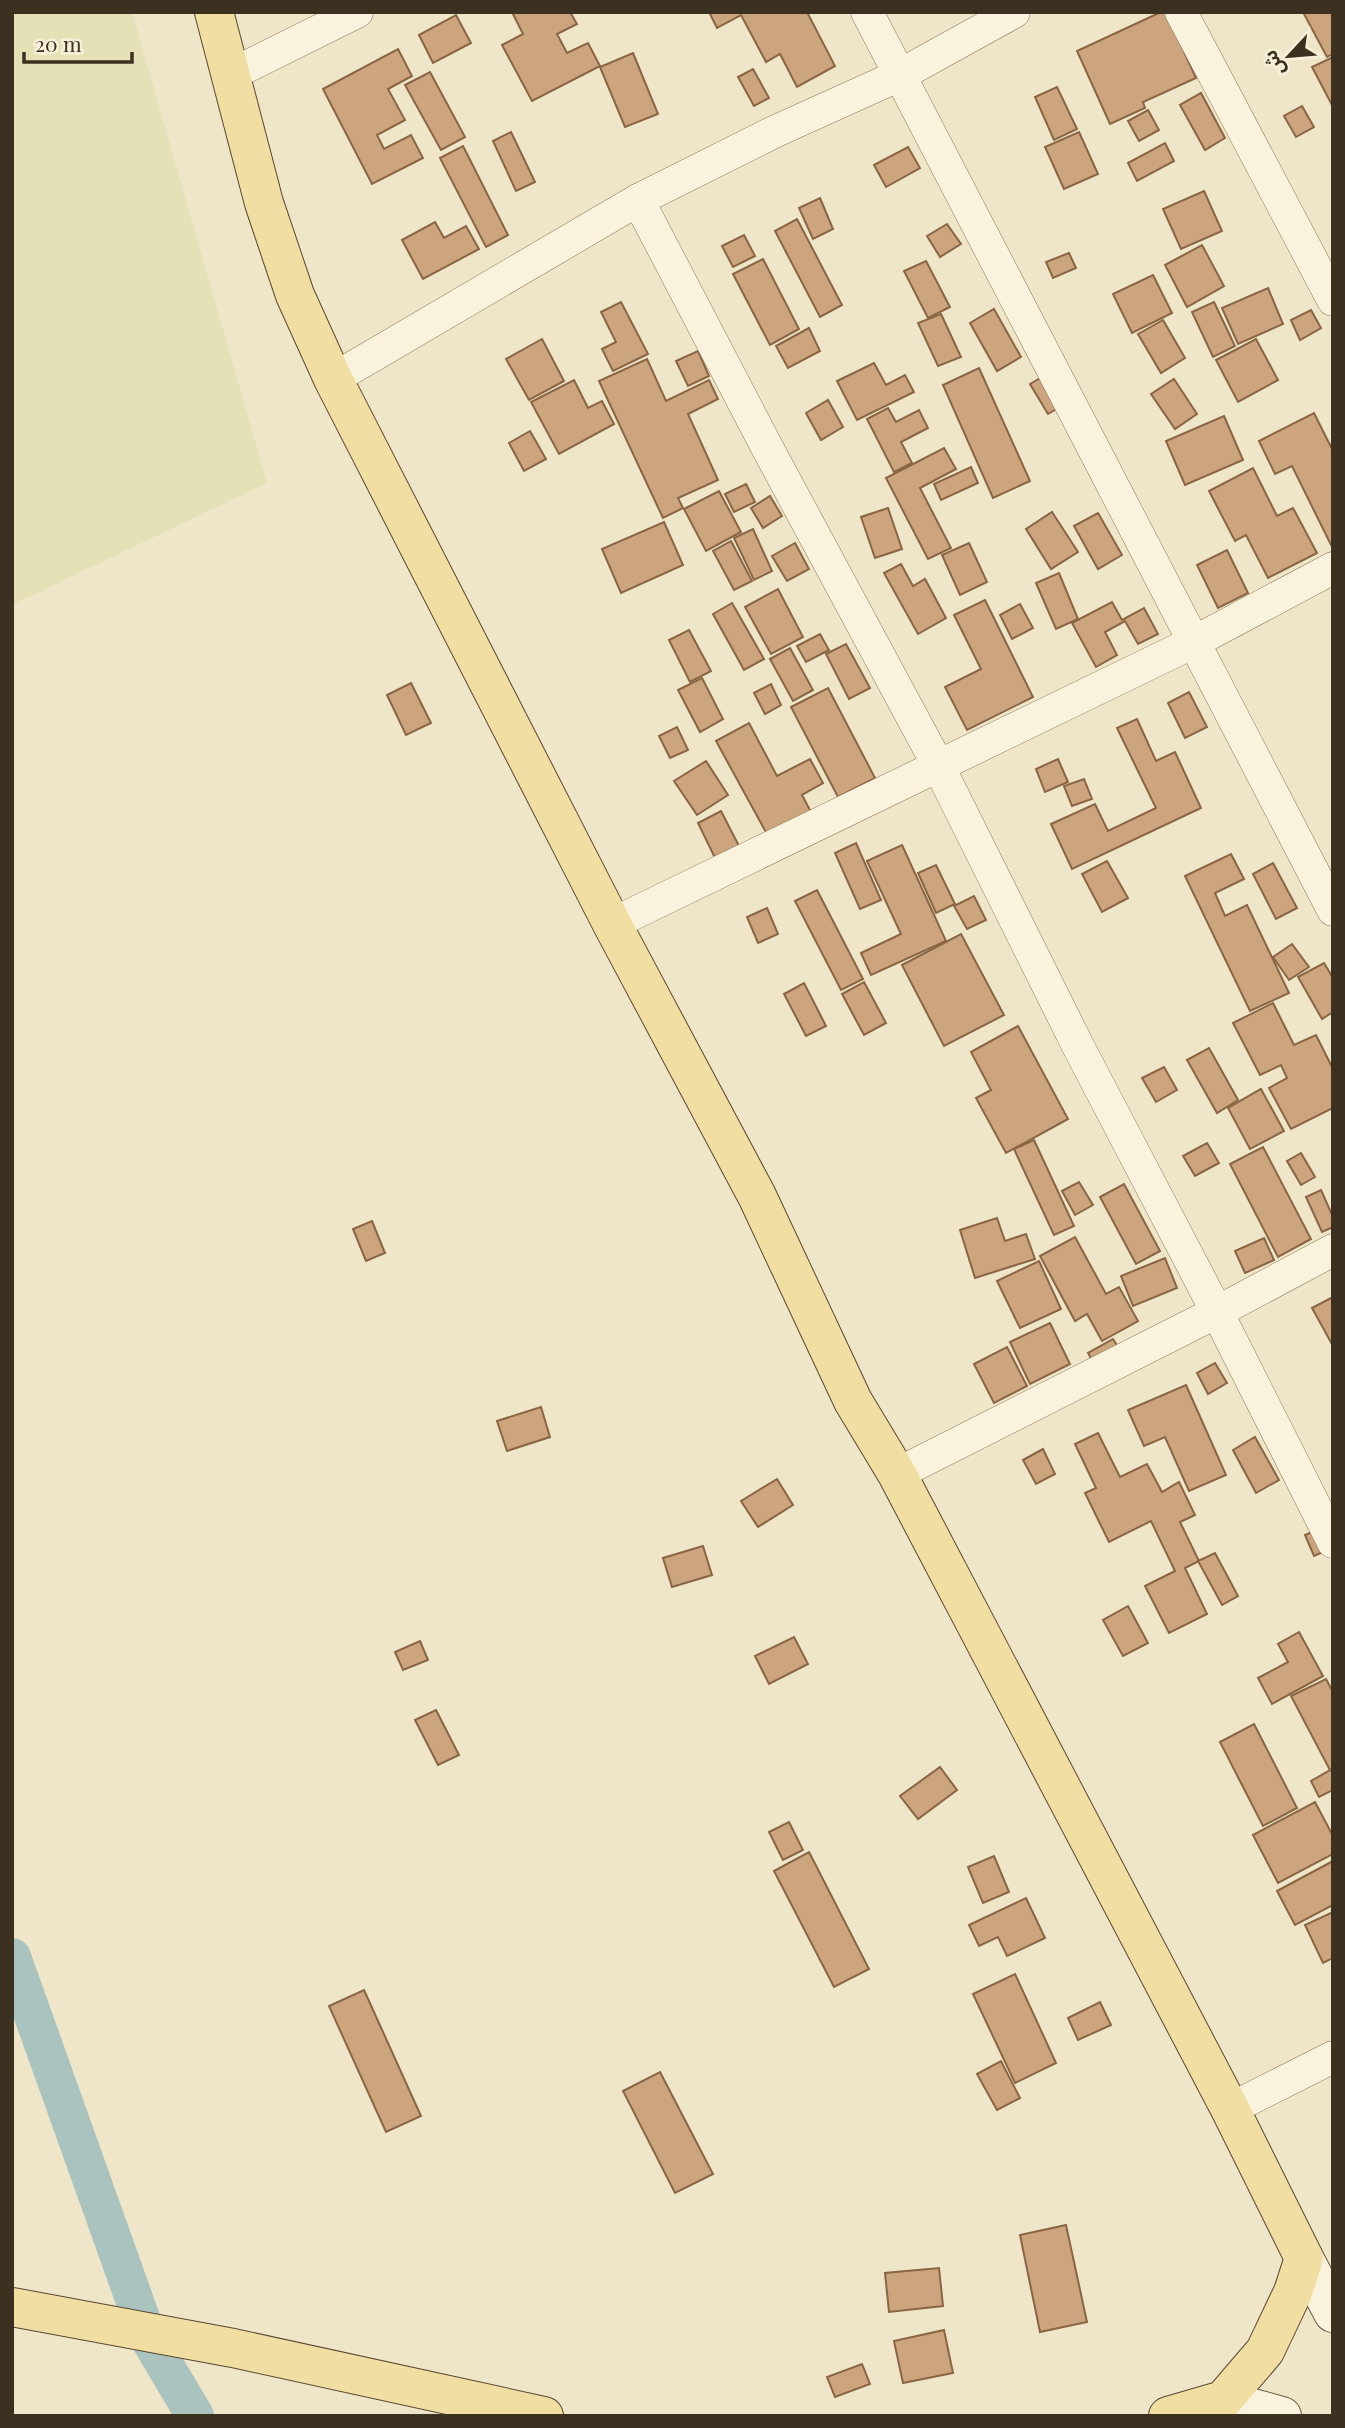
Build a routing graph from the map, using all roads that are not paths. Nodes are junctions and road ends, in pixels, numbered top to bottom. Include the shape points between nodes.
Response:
1 (214, 12) edge
2 (358, 12) edge
3 (867, 12) edge
4 (1014, 12) edge
5 (1181, 12) edge
6 (230, 75) junction
7 (900, 75) junction
8 (638, 200) junction
9 (1333, 300) edge
10 (333, 379) junction
11 (1333, 568) edge
12 (1194, 642) junction
13 (938, 765) junction
14 (1333, 910) edge
15 (612, 924) junction
16 (1333, 1250) edge
17 (1217, 1312) junction
18 (897, 1474) junction
19 (1333, 1542) edge
20 (1333, 2057) edge
21 (1230, 2109) junction
22 (1304, 2258) junction
23 (12, 2306) edge
24 (1333, 2313) edge
25 (1223, 2400) junction
26 (544, 2416) edge
27 (1168, 2416) edge
28 (1282, 2416) edge

1 - 6 main road
2 - 6 street
3 - 7 street
4 - 7 street
5 - 9 street
6 - 10 main road via 264,203 295,295
7 - 8 street
7 - 12 street
8 - 10 street
8 - 13 street
10 - 15 main road
11 - 12 street
12 - 13 street
12 - 14 street
13 - 15 street
13 - 17 street via 1077,1046
15 - 18 main road via 757,1196 853,1401
16 - 17 street
17 - 18 street
17 - 19 street
18 - 21 main road
20 - 21 street
21 - 22 main road
22 - 24 main road
22 - 25 main road via 1265,2351
23 - 26 main road via 233,2348
25 - 27 main road
25 - 28 main road

